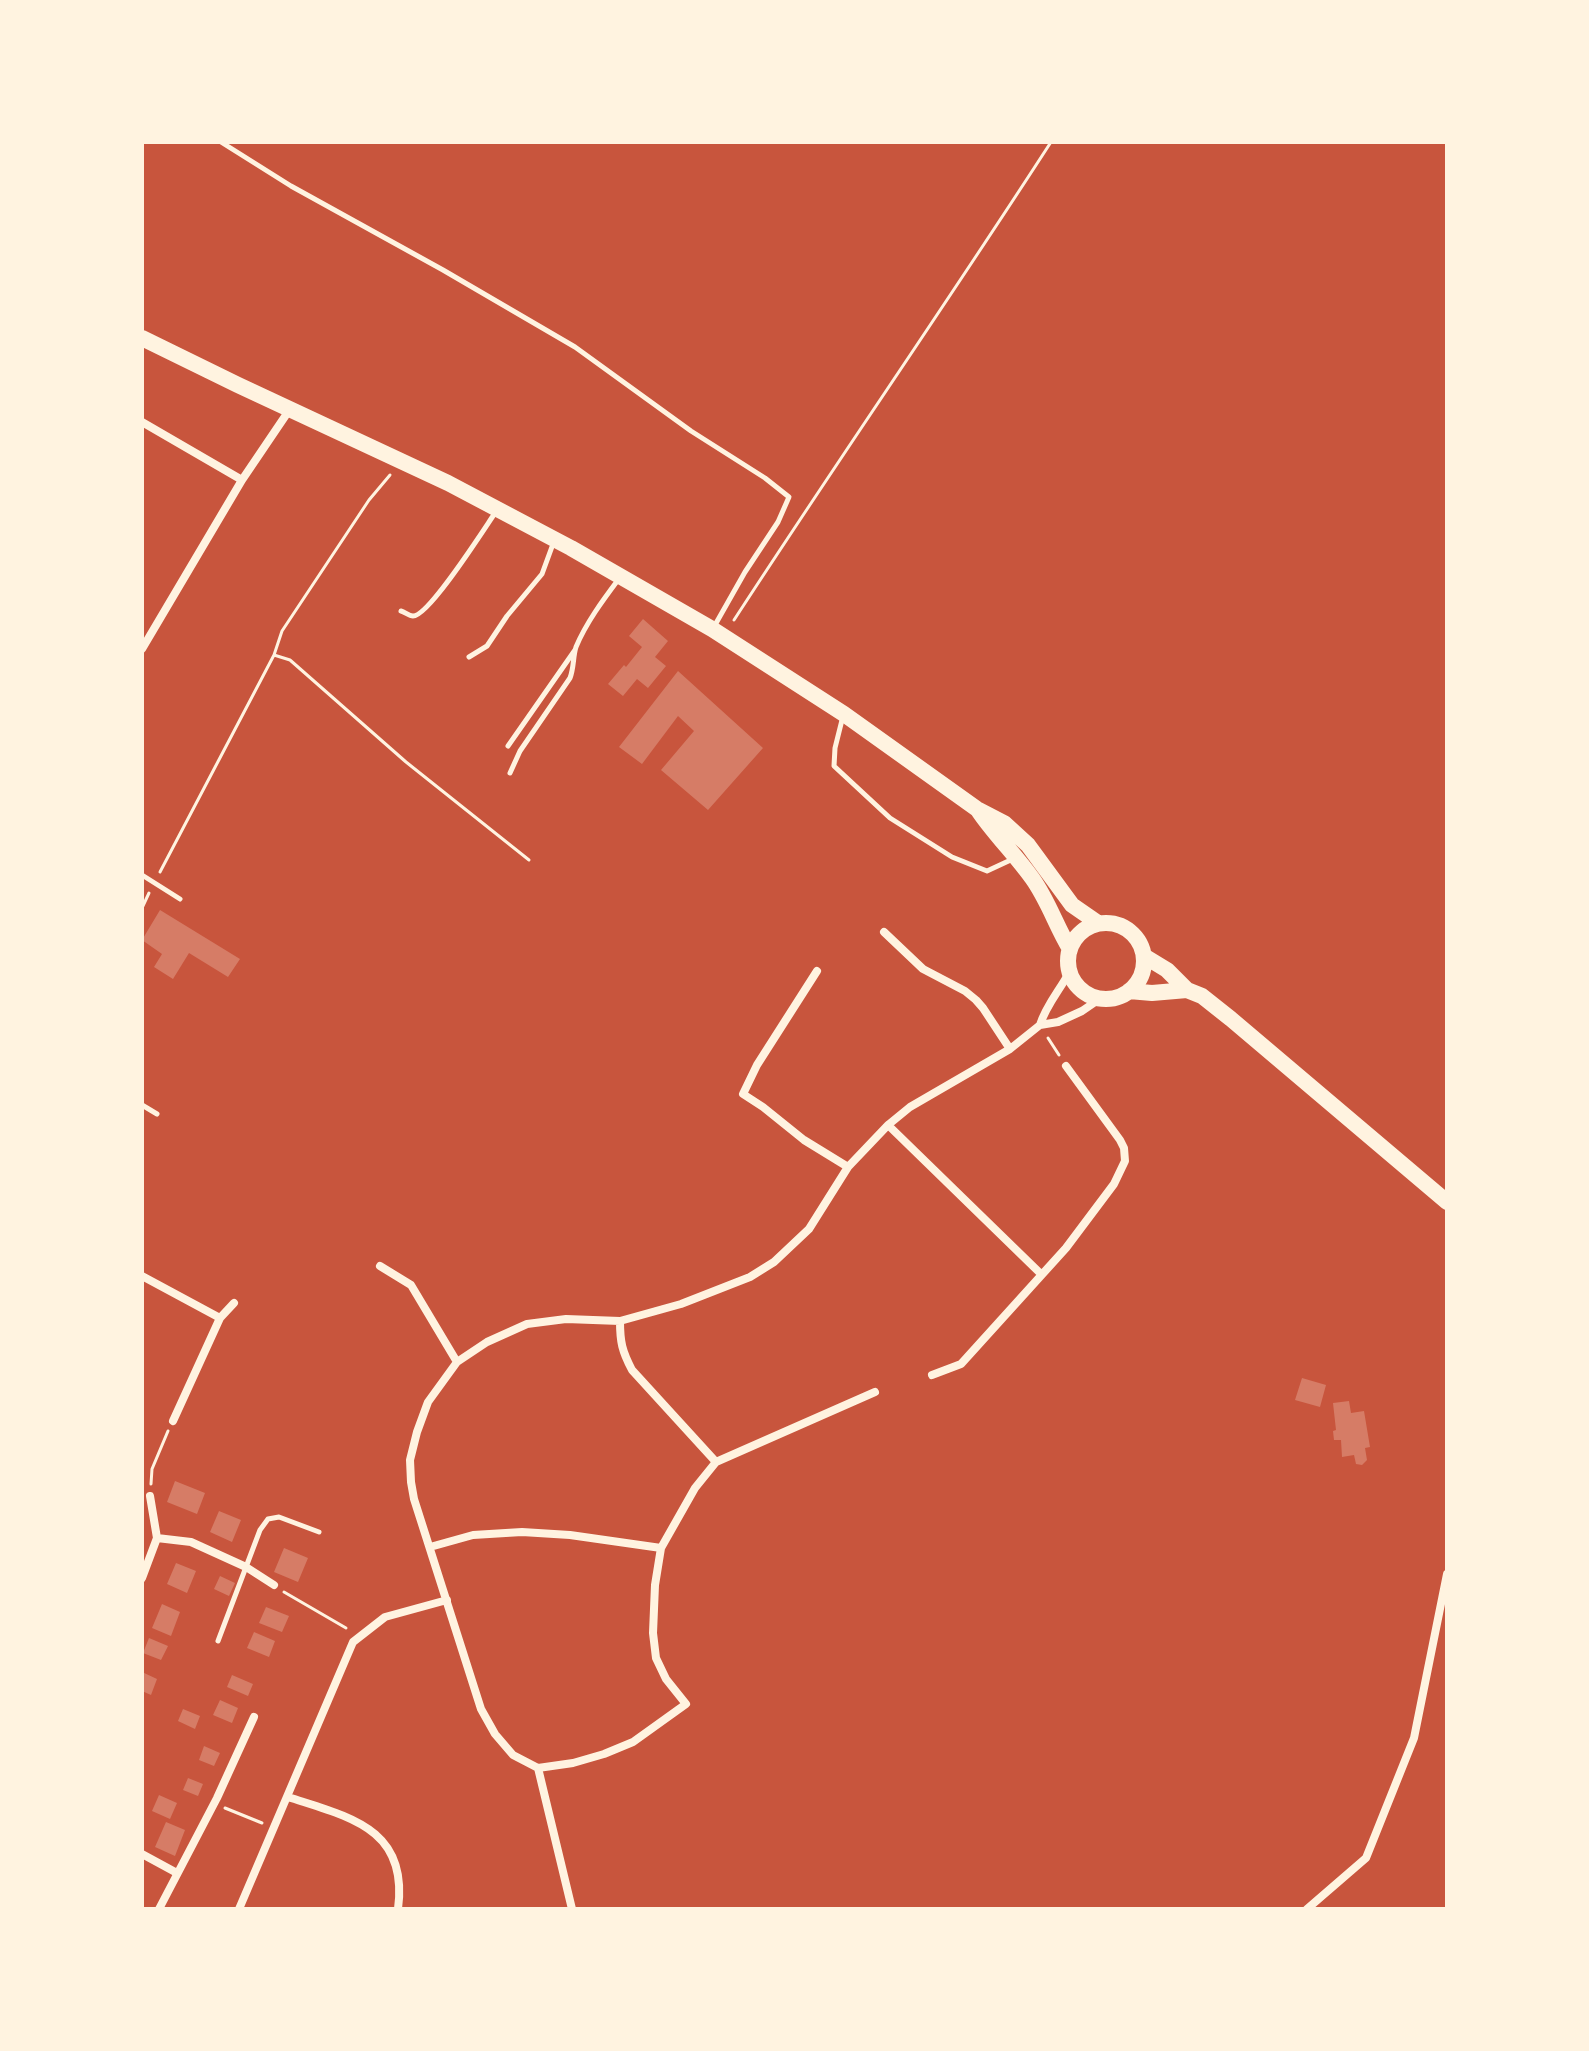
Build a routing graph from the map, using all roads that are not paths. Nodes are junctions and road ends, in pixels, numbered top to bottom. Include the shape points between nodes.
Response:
1 (221, 142) edge
2 (142, 338) edge
3 (290, 409) junction
4 (142, 422) edge
5 (242, 480) junction
6 (497, 509) junction
7 (554, 539) junction
8 (621, 576) junction
9 (401, 611) dead end
10 (717, 633) junction
11 (142, 648) edge
12 (575, 649) junction
13 (469, 657) dead end
14 (844, 714) junction
15 (508, 746) dead end
16 (510, 773) dead end
17 (977, 809) junction
18 (1016, 858) junction
19 (142, 875) edge
20 (180, 899) dead end
21 (1098, 923) junction
22 (884, 932) dead end
23 (1070, 949) junction
24 (1144, 956) junction
25 (817, 971) dead end
26 (1070, 971) junction
27 (1187, 990) junction
28 (1129, 991) junction
29 (1101, 998) junction
30 (1040, 1025) junction
31 (1010, 1049) junction
32 (1066, 1066) road end
33 (142, 1105) edge
34 (157, 1114) dead end
35 (888, 1125) junction
36 (848, 1167) junction
37 (1447, 1202) edge
38 (380, 1266) dead end
39 (1041, 1274) junction
40 (142, 1276) edge
41 (234, 1303) dead end
42 (220, 1318) junction
43 (620, 1321) junction
44 (457, 1362) junction
45 (932, 1375) dead end
46 (875, 1392) dead end
47 (173, 1421) road end
48 (716, 1462) junction
49 (150, 1496) road end
50 (319, 1532) dead end
51 (157, 1538) junction
52 (430, 1547) junction
53 (661, 1548) junction
54 (246, 1567) junction
55 (1447, 1574) edge
56 (142, 1578) edge
57 (274, 1585) road end
58 (447, 1600) junction
59 (218, 1641) dead end
60 (254, 1717) dead end
61 (538, 1768) junction
62 (288, 1797) junction
63 (142, 1854) edge
64 (177, 1873) junction
65 (159, 1909) edge
66 (239, 1909) edge
67 (398, 1909) edge
68 (572, 1909) edge
69 (1307, 1909) edge

1 - 10 lane via 575,347 789,497
2 - 3 main road
3 - 5 street
3 - 6 main road
4 - 5 street
5 - 11 street
6 - 7 main road
6 - 9 lane via 443,588 417,615
7 - 8 main road
7 - 13 lane via 542,574 487,646
8 - 10 main road
8 - 12 lane
10 - 14 main road
12 - 15 lane
12 - 16 lane via 570,678
14 - 17 main road
14 - 18 lane via 834,766 890,818 952,857 987,871
17 - 18 main road
17 - 21 main road via 1004,823 1028,845 1072,905
18 - 23 main road
19 - 20 lane
21 - 23 main road via 1081,932
21 - 24 main road via 1128,929
22 - 31 street via 923,969 976,1000
23 - 26 main road
24 - 27 main road
24 - 28 main road via 1142,975
25 - 36 street via 743,1094
26 - 29 main road via 1081,989
26 - 30 street
27 - 28 main road
27 - 37 main road via 1231,1019
28 - 29 main road
29 - 30 street via 1058,1022
30 - 31 street
31 - 35 street
32 - 39 street via 1120,1140 1125,1155 1114,1184
33 - 34 lane
35 - 36 street
35 - 39 street
36 - 43 street via 809,1229 774,1262 730,1286
38 - 44 street via 411,1285
39 - 45 street via 961,1364
40 - 42 street
41 - 42 street
42 - 47 street
43 - 44 street via 527,1324
43 - 48 street via 620,1343 632,1370
44 - 52 street via 428,1402 410,1460 414,1499
46 - 48 street
48 - 53 street
49 - 51 street
50 - 54 lane via 279,1517 268,1519
51 - 54 street via 191,1542
51 - 56 street
52 - 53 street via 473,1535 522,1532
52 - 58 street
53 - 61 street via 655,1585 656,1658 686,1704 633,1742 573,1763
54 - 57 street
54 - 59 lane
55 - 69 street via 1414,1738 1366,1858
58 - 61 street via 481,1709 513,1755
58 - 62 street via 385,1617 353,1642
60 - 64 street
61 - 68 street
62 - 66 street
62 - 67 street via 354,1819 375,1832 398,1875
63 - 64 street
64 - 65 street

